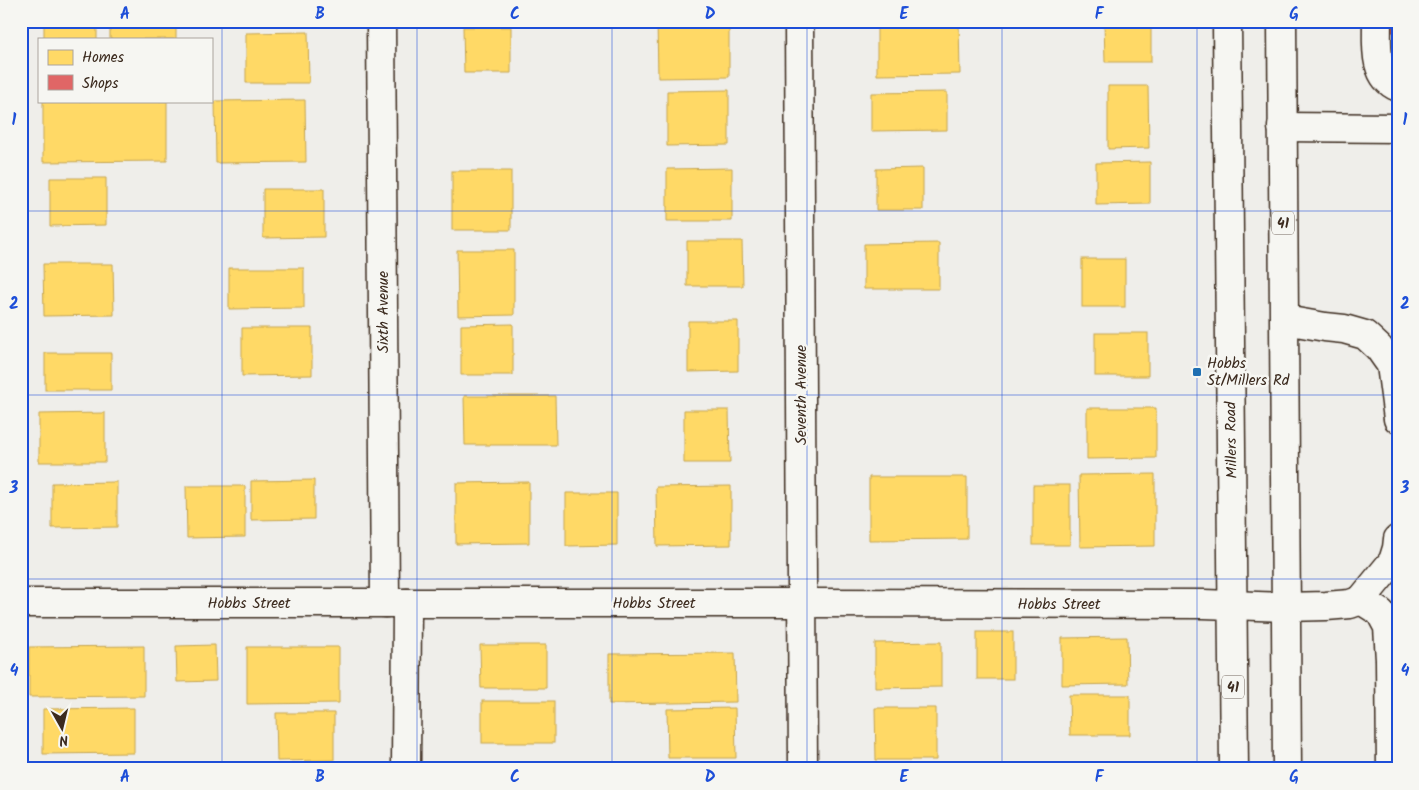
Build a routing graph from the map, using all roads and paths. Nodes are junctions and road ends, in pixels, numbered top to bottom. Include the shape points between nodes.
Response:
1 (381, 21) edge
2 (799, 21) edge
3 (1227, 21) edge
4 (1282, 21) edge
5 (1377, 21) edge
6 (1388, 59) edge
7 (1398, 88) edge
8 (1282, 127) junction
9 (1398, 128) edge
10 (1284, 320) junction
11 (1398, 419) edge
12 (1398, 539) edge
13 (1361, 600) junction
14 (21, 603) edge
15 (396, 603) junction
16 (802, 603) junction
17 (1232, 606) junction
18 (1286, 607) junction
19 (406, 769) edge
20 (803, 769) edge
21 (1234, 769) edge
22 (1287, 769) edge
23 (1391, 769) edge

1 - 15 street, Sixth Avenue
2 - 16 street, Seventh Avenue
3 - 17 street, Millers Road / 41
4 - 8 street, 41
5 - 6 street
6 - 7 street via 1378,66
8 - 9 street
8 - 10 street, 41
10 - 11 street via 1344,329 1364,335 1379,348 1391,365
10 - 18 street, 41
12 - 13 street via 1392,561
13 - 18 street, Hobbs Street via 1350,604
13 - 23 street via 1380,612 1388,627
14 - 15 street, Hobbs Street
15 - 16 street, Hobbs Street
15 - 19 street, Sixth Avenue
16 - 17 street, Hobbs Street
16 - 20 street, Seventh Avenue
17 - 18 street, Hobbs Street
17 - 21 street, Millers Road / 41
18 - 22 street, 41

